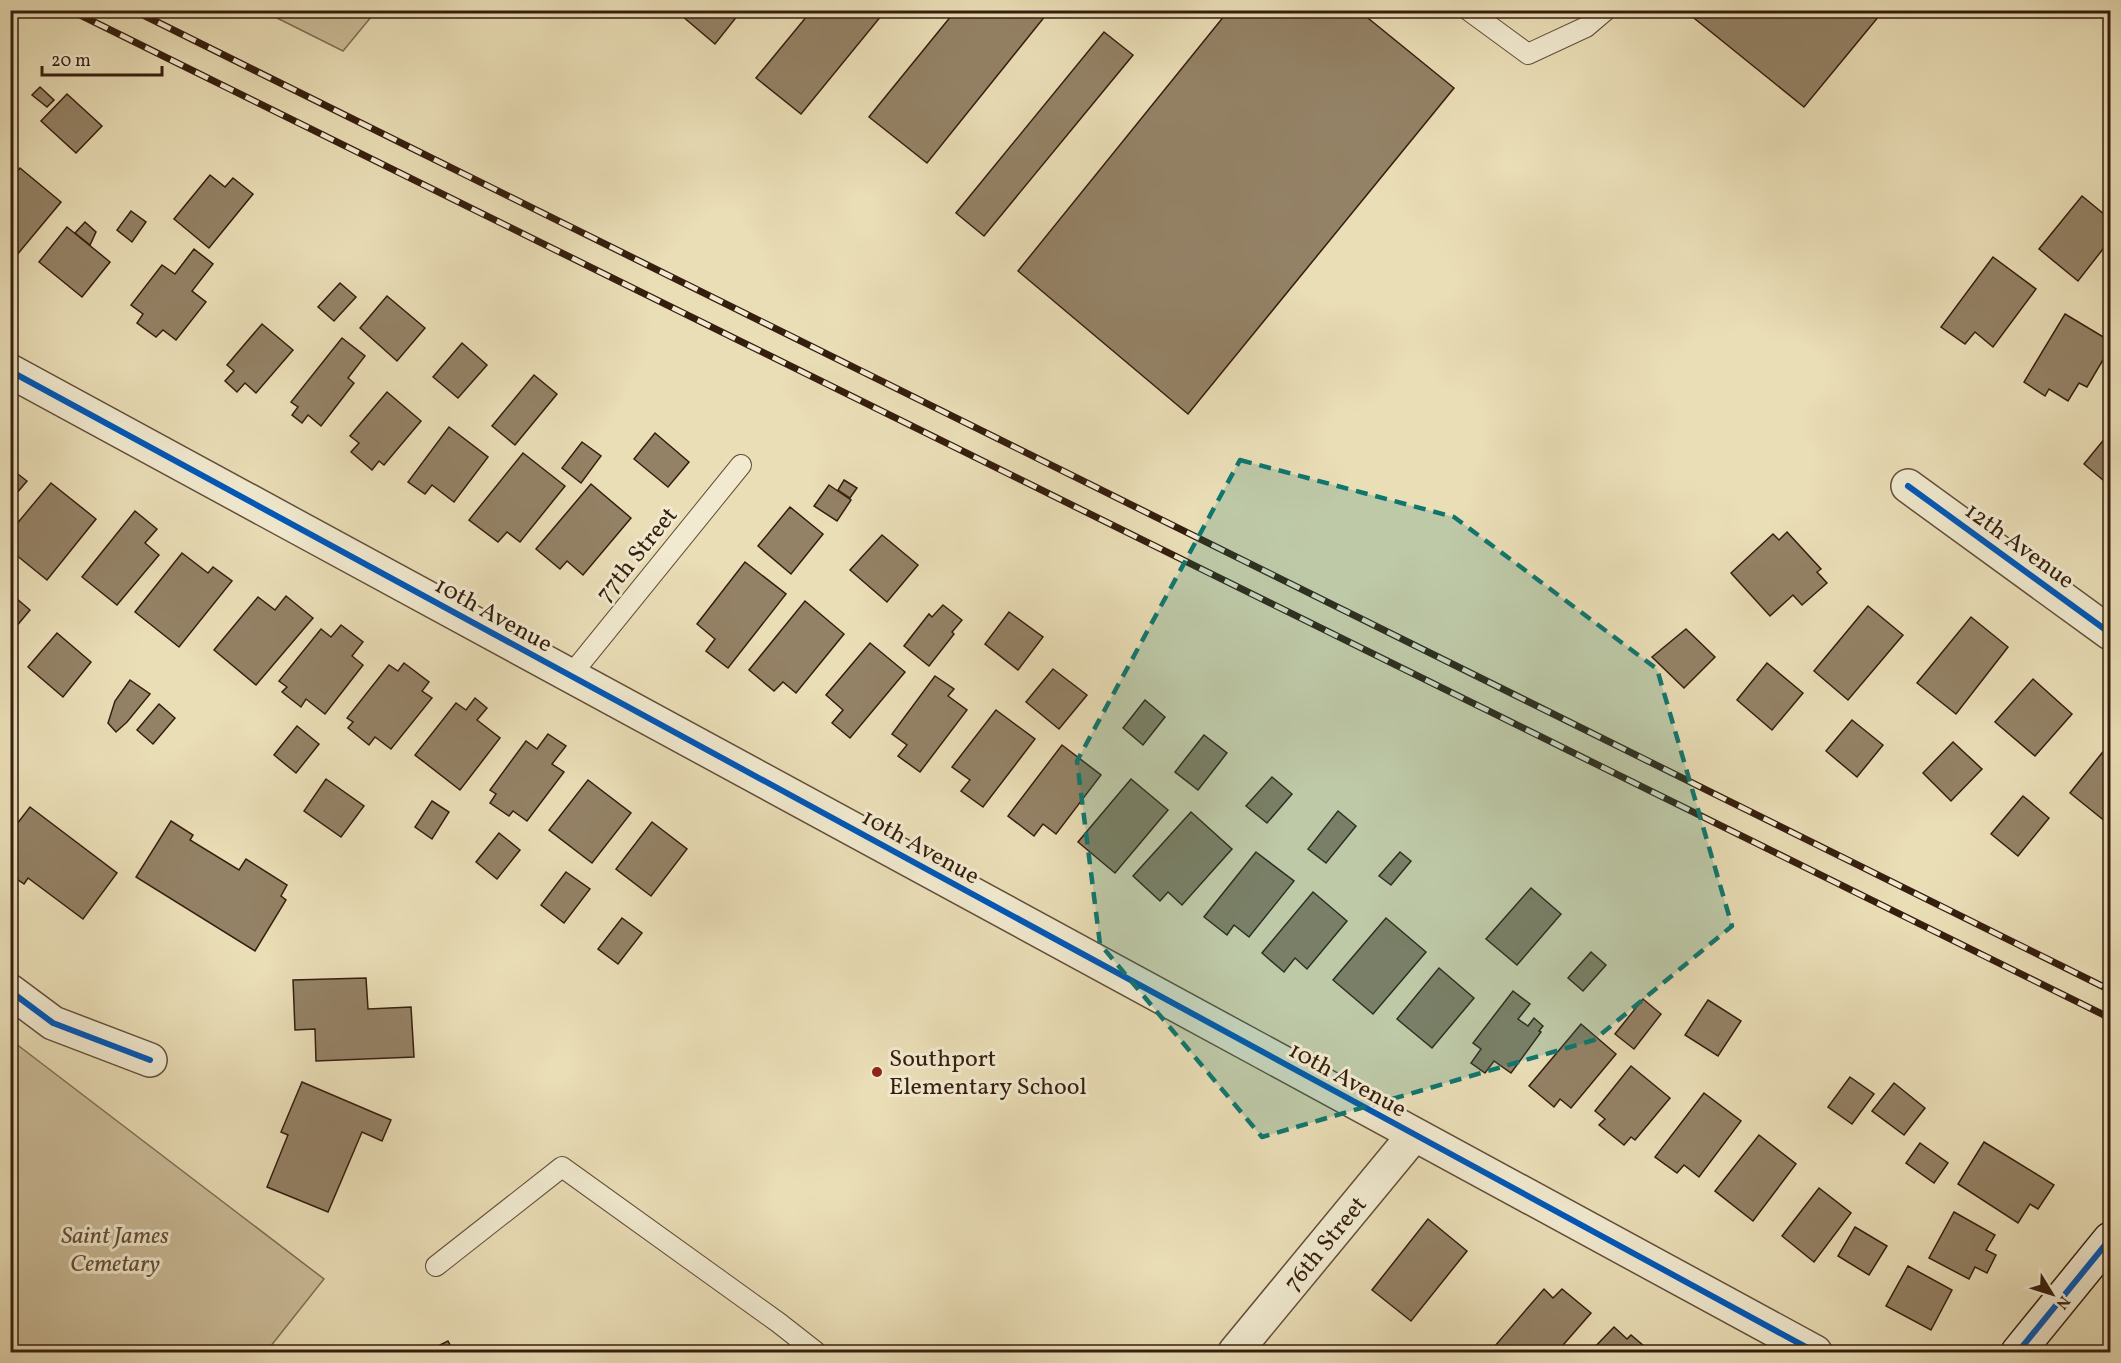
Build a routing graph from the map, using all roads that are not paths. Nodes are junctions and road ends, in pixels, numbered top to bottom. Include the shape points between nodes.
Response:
1 (1468, 10) edge
2 (1606, 10) edge
3 (10, 371) edge
4 (741, 465) dead end
5 (1908, 486) dead end
6 (2110, 633) edge
7 (570, 676) junction
8 (10, 991) edge
9 (150, 1060) dead end
10 (1414, 1136) junction
11 (2110, 1239) edge
12 (436, 1266) dead end
13 (804, 1349) edge
14 (1235, 1353) edge
15 (1815, 1353) edge
16 (2018, 1353) edge

1 - 2 lane via 1528,54 1586,27
3 - 7 street, 10th Avenue
4 - 7 lane, 77th Street
5 - 6 street, 12th Avenue
7 - 10 street, 10th Avenue
8 - 9 street via 53,1023
10 - 14 street, 76th Street
10 - 15 street, 10th Avenue
11 - 16 street
12 - 13 lane via 562,1167

